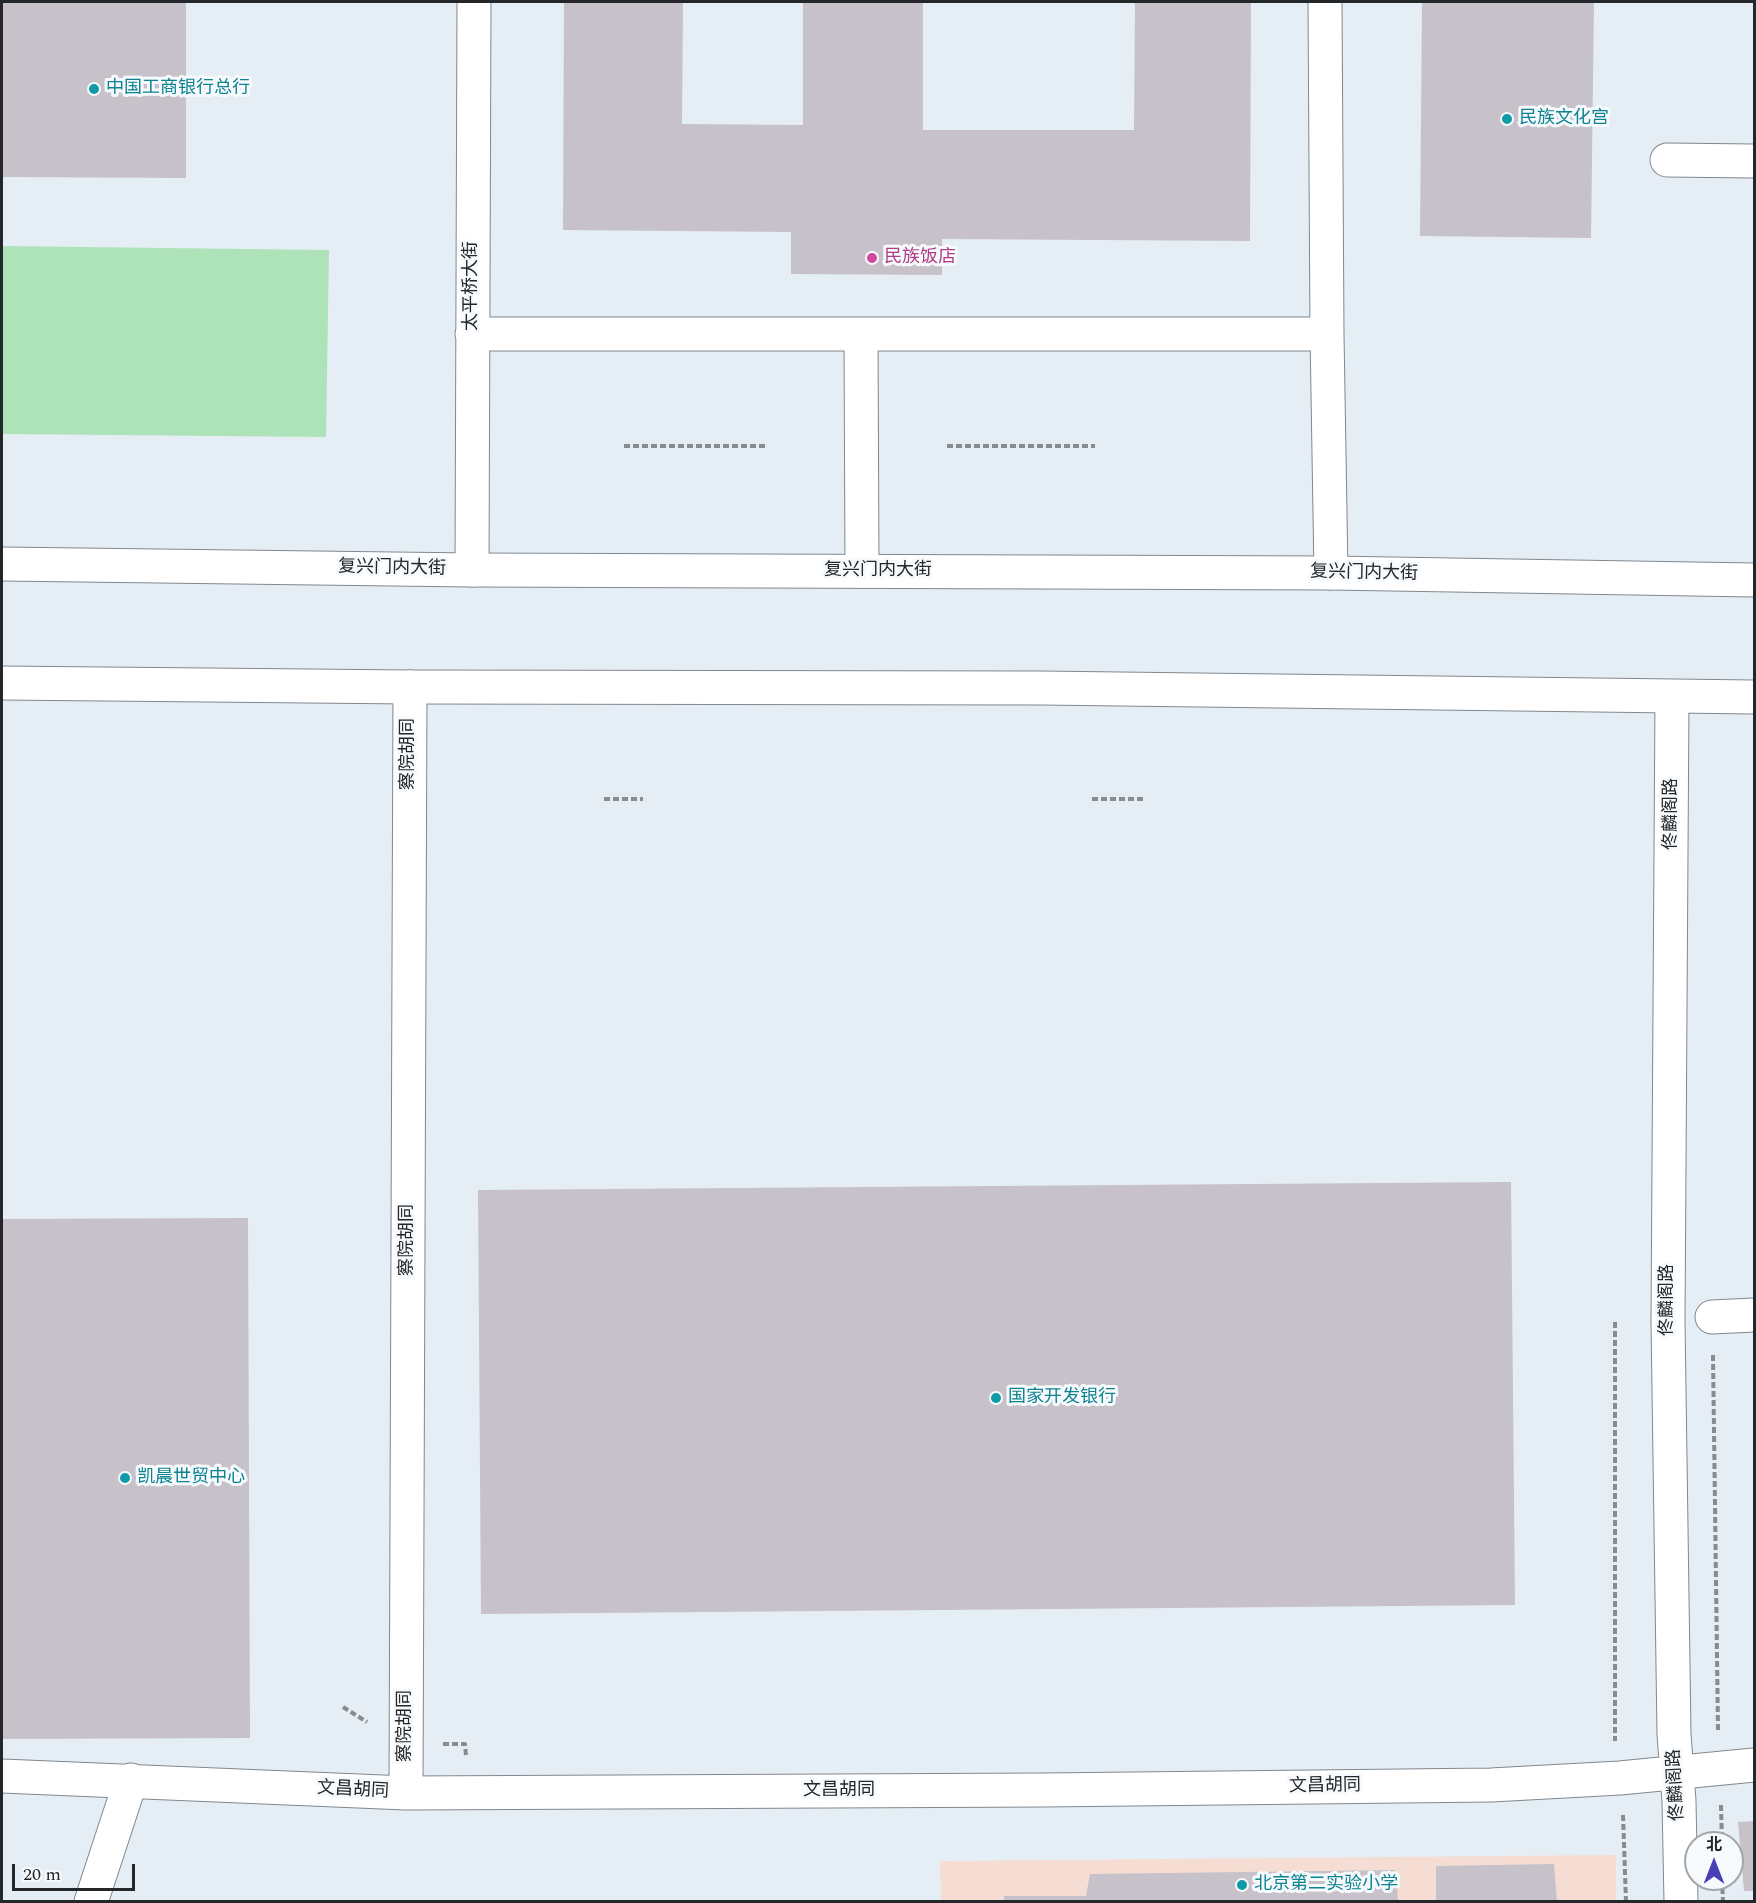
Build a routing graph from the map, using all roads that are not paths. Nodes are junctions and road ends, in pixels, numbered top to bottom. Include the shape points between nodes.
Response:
1 (474, 2) edge
2 (1325, 2) edge
3 (1668, 160) dead end
4 (1755, 161) edge
5 (472, 334) junction
6 (861, 334) junction
7 (1327, 334) junction
8 (2, 564) edge
9 (472, 570) junction
10 (862, 571) junction
11 (1331, 573) junction
12 (1755, 580) edge
13 (2, 683) edge
14 (410, 687) junction
15 (1672, 697) junction
16 (1755, 697) edge
17 (1755, 1315) edge
18 (1712, 1317) road end
19 (1755, 1765) edge
20 (1676, 1772) junction
21 (2, 1776) edge
22 (131, 1780) junction
23 (406, 1793) junction
24 (91, 1902) edge
25 (1681, 1902) edge

1 - 5 main road, 太平桥大街
2 - 7 main road
3 - 4 main road
5 - 6 main road
5 - 9 main road, 太平桥大街
6 - 7 main road
6 - 10 main road
7 - 11 main road
8 - 9 main road, 复兴门内大街
9 - 10 main road, 复兴门内大街
10 - 11 main road, 复兴门内大街
11 - 12 main road, 复兴门内大街
13 - 14 main road
14 - 15 main road via 1041,688
14 - 23 main road, 察院胡同
15 - 16 main road
15 - 20 main road, 佟麟阁路 via 1668,1321
17 - 18 main road
19 - 20 main road, 文昌胡同
20 - 23 main road, 文昌胡同 via 1491,1785
20 - 25 main road, 佟麟阁路
21 - 22 main road, 文昌胡同
22 - 23 main road, 文昌胡同
22 - 24 main road

